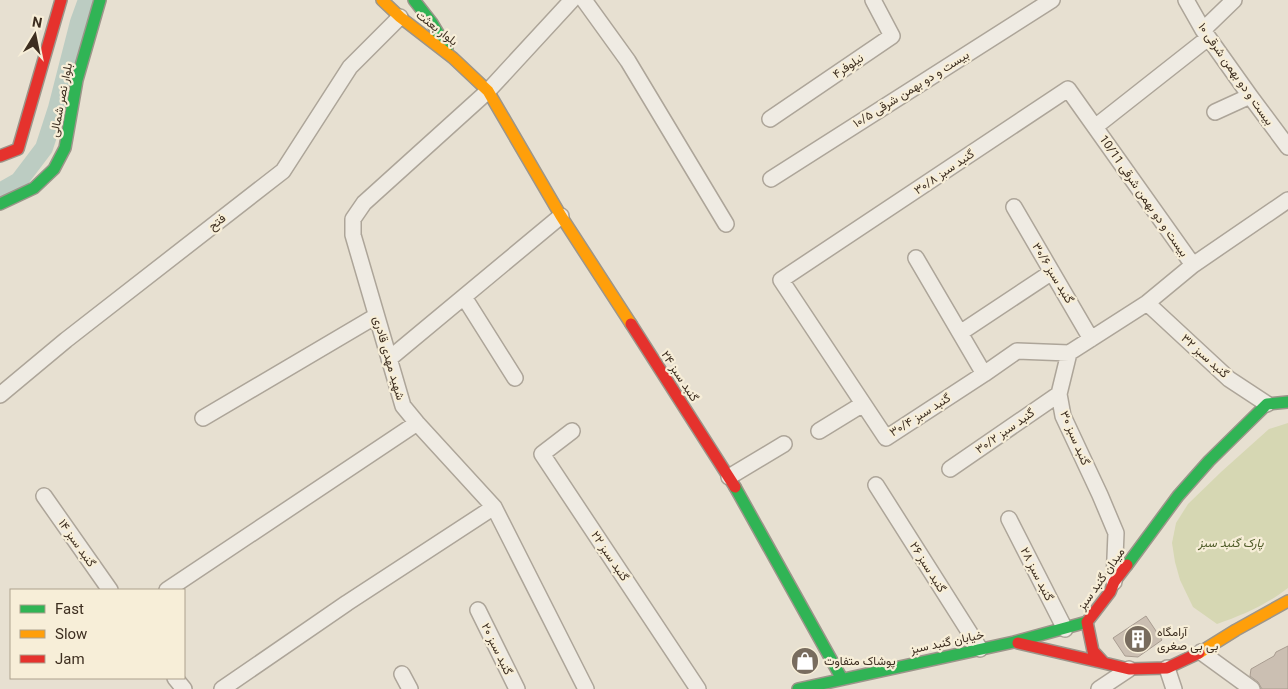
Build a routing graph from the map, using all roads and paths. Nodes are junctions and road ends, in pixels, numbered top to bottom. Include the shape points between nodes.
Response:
1 (61, 0) edge
2 (100, 0) edge
3 (382, 0) edge
4 (414, 0) edge
5 (572, 0) edge
6 (584, 0) edge
7 (874, 0) edge
8 (1052, 0) edge
9 (1186, 0) edge
10 (1234, 0) edge
11 (400, 17) junction
12 (1206, 34) junction
13 (453, 58) junction
14 (488, 91) junction
15 (1250, 96) junction
16 (1215, 112) dead end
17 (770, 119) dead end
18 (1095, 127) junction
19 (1285, 137) edge
20 (0, 156) edge
21 (771, 179) dead end
22 (0, 204) edge
23 (1014, 207) dead end
24 (1285, 208) edge
25 (560, 216) junction
26 (726, 224) dead end
27 (916, 258) dead end
28 (1193, 265) junction
29 (1052, 272) junction
30 (781, 280) joint
31 (464, 297) junction
32 (1147, 303) junction
33 (376, 316) junction
34 (960, 333) junction
35 (1091, 339) junction
36 (1069, 353) junction
37 (389, 359) junction
38 (984, 374) junction
39 (515, 378) dead end
40 (1059, 394) junction
41 (0, 395) edge
42 (1288, 402) edge
43 (864, 404) junction
44 (1267, 404) junction
45 (203, 418) dead end
46 (417, 423) junction
47 (572, 431) dead end
48 (819, 431) dead end
49 (784, 444) dead end
50 (950, 469) dead end
51 (729, 476) junction
52 (876, 485) dead end
53 (44, 496) dead end
54 (494, 507) junction
55 (1009, 519) dead end
56 (1114, 582) junction
57 (109, 589) edge
58 (168, 589) edge
59 (1288, 601) edge
60 (478, 610) dead end
61 (1087, 622) junction
62 (1065, 629) junction
63 (1014, 642) junction
64 (980, 649) junction
65 (1201, 652) junction
66 (1104, 663) junction
67 (1167, 668) junction
68 (1130, 669) junction
69 (402, 674) dead end
70 (176, 679) edge
71 (853, 682) edge
72 (184, 689) edge
73 (222, 689) edge
74 (410, 689) edge
75 (517, 689) edge
76 (586, 689) edge
77 (698, 689) edge
78 (798, 689) edge
79 (1099, 689) edge
80 (1174, 689) edge
81 (1252, 689) edge

1 - 20 street, بلوار نصر شمالی via 18,149
2 - 22 street, بلوار نصر شمالی via 77,80 65,148 54,169 34,188
3 - 11 street, بلوار بعثت
4 - 13 street, بلوار بعثت
5 - 14 street, شهید مهدی قادری
6 - 26 street via 628,61
7 - 17 street, نیلوفر۴ via 892,36
8 - 21 street, بیست و دو بهمن شرقی ۱۰/۵
9 - 12 street, بیست و دو بهمن شرقی ۱۰
10 - 12 street
11 - 13 street, بلوار بعثت
11 - 41 street, فتح via 350,67 283,171
12 - 15 street, بیست و دو بهمن شرقی ۱۰
12 - 18 street
13 - 14 street, بلوار بعثت
14 - 25 street, گنبد سبز ۲۴
14 - 33 street, شهید مهدی قادری via 364,203 354,219 353,235
15 - 16 street
15 - 19 street, بیست و دو بهمن شرقی ۱۰
18 - 28 street, بیست و دو بهمن شرقی 10/11
18 - 30 street, گنبد سبز ۳۰/۸ via 1068,89
23 - 29 street, گنبد سبز ۳۰/۶
24 - 28 street
25 - 31 street
25 - 51 street, گنبد سبز ۲۴
27 - 34 street
28 - 32 street
29 - 34 street
29 - 35 street, گنبد سبز ۳۰/۶
30 - 43 street, گنبد سبز ۳۰/۴
31 - 37 street
31 - 39 street
32 - 35 street
32 - 44 street, گنبد سبز ۳۲ via 1229,379
33 - 37 street, شهید مهدی قادری
33 - 45 street
34 - 38 street
35 - 36 street
36 - 38 street, گنبد سبز ۳۰/۴ via 1017,351
36 - 40 street, گنبد سبز ۳۰
37 - 46 street, شهید مهدی قادری via 403,406
38 - 43 street, گنبد سبز ۳۰/۴ via 886,438
40 - 50 street, گنبد سبز ۳۰/۲
40 - 56 street, گنبد سبز ۳۰ via 1063,416 1116,533
42 - 44 street
43 - 48 street
44 - 56 street, میدان گنبد سبز via 1208,461
46 - 54 street, شهید مهدی قادری
46 - 58 street
47 - 77 street, گنبد سبز ۲۲ via 542,454
49 - 51 street
51 - 71 street, گنبد سبز ۲۴
52 - 64 street, گنبد سبز ۲۶
53 - 57 street, گنبد سبز ۱۴
54 - 73 street
54 - 76 street, شهید مهدی قادری
55 - 62 street, گنبد سبز ۲۸
56 - 61 street, میدان گنبد سبز
59 - 65 street
60 - 75 street, گنبد سبز ۲۰
61 - 62 street, خیابان گنبد سبز
61 - 66 street, میدان گنبد سبز via 1093,651
62 - 63 street, خیابان گنبد سبز
63 - 64 street, خیابان گنبد سبز
63 - 66 street, خیابان گنبد سبز
64 - 71 street, خیابان گنبد سبز
65 - 67 street
65 - 81 street
66 - 68 street
67 - 68 street
67 - 80 street
68 - 79 street
69 - 74 street
70 - 72 street
71 - 78 street, خیابان گنبد سبز

